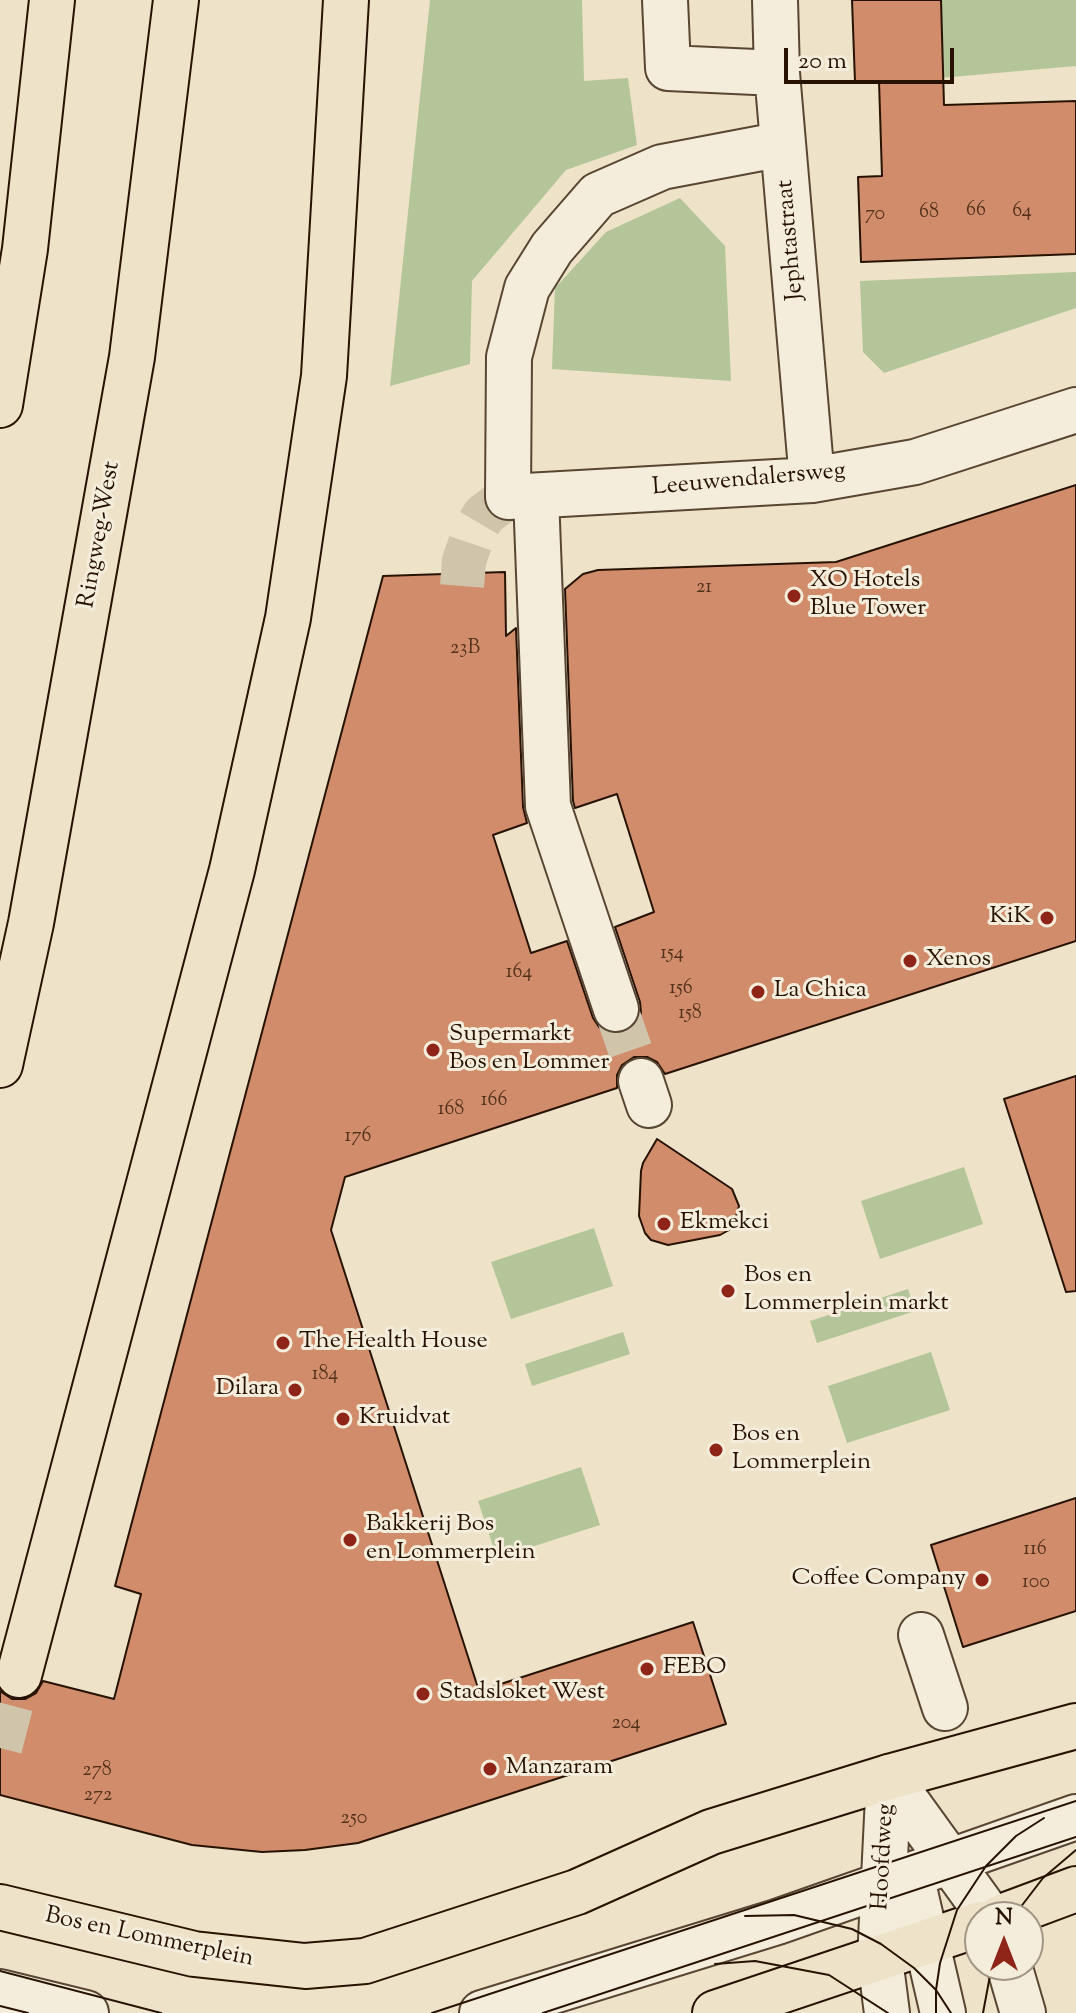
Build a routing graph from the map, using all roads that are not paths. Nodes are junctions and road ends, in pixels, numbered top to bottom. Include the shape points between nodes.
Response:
1 (52, 0) edge
2 (176, 0) edge
3 (346, 0) edge
4 (665, 0) edge
5 (775, 0) edge
6 (777, 73) junction
7 (783, 144) junction
8 (0, 405) edge
9 (1076, 410) edge
10 (812, 480) junction
11 (522, 496) junction
12 (616, 1009) tunnel mouth
13 (0, 1065) edge
14 (921, 1635) dead end
15 (19, 1675) tunnel mouth
16 (945, 1708) dead end
17 (1076, 1726) edge
18 (889, 1777) junction
19 (1076, 1817) edge
20 (915, 1873) junction
21 (1076, 1889) edge
22 (1044, 1901) edge
23 (964, 1902) edge
24 (0, 1907) edge
25 (964, 1930) edge
26 (925, 1944) junction
27 (880, 1959) junction
28 (1014, 1981) edge
29 (0, 1992) edge
30 (86, 2013) edge
31 (482, 2013) edge
32 (715, 2013) edge
33 (887, 2013) edge
34 (943, 2013) edge
35 (1023, 2013) edge

1 - 8 main road via 25,249
2 - 13 main road, Ringweg-West via 132,357 31,923
3 - 15 main road via 324,376 288,618 232,870
4 - 6 street via 668,68
5 - 6 street, Jephtastraat
6 - 7 street, Jephtastraat
7 - 10 street, Jephtastraat
7 - 11 street via 662,167 598,195 552,248 527,288 509,357 508,434
9 - 10 street, Leeuwendalersweg via 915,462
10 - 11 street, Leeuwendalersweg
11 - 12 street via 548,806
14 - 16 street
17 - 18 main road, Bos en Lommerplein
18 - 20 street, Hoofdweg
18 - 20 street, Hoofdweg
18 - 24 main road, Bos en Lommerplein via 711,1832 577,1892 365,1961 294,1966 194,1954
19 - 20 street
20 - 23 street, Hoofdweg
20 - 26 street, Hoofdweg
20 - 27 street, Hoofdweg
20 - 31 street via 777,1922
21 - 22 main road
25 - 26 main road
26 - 27 main road
26 - 34 street, Hoofdweg
27 - 32 main road
27 - 33 street, Hoofdweg
28 - 35 street
29 - 30 street

